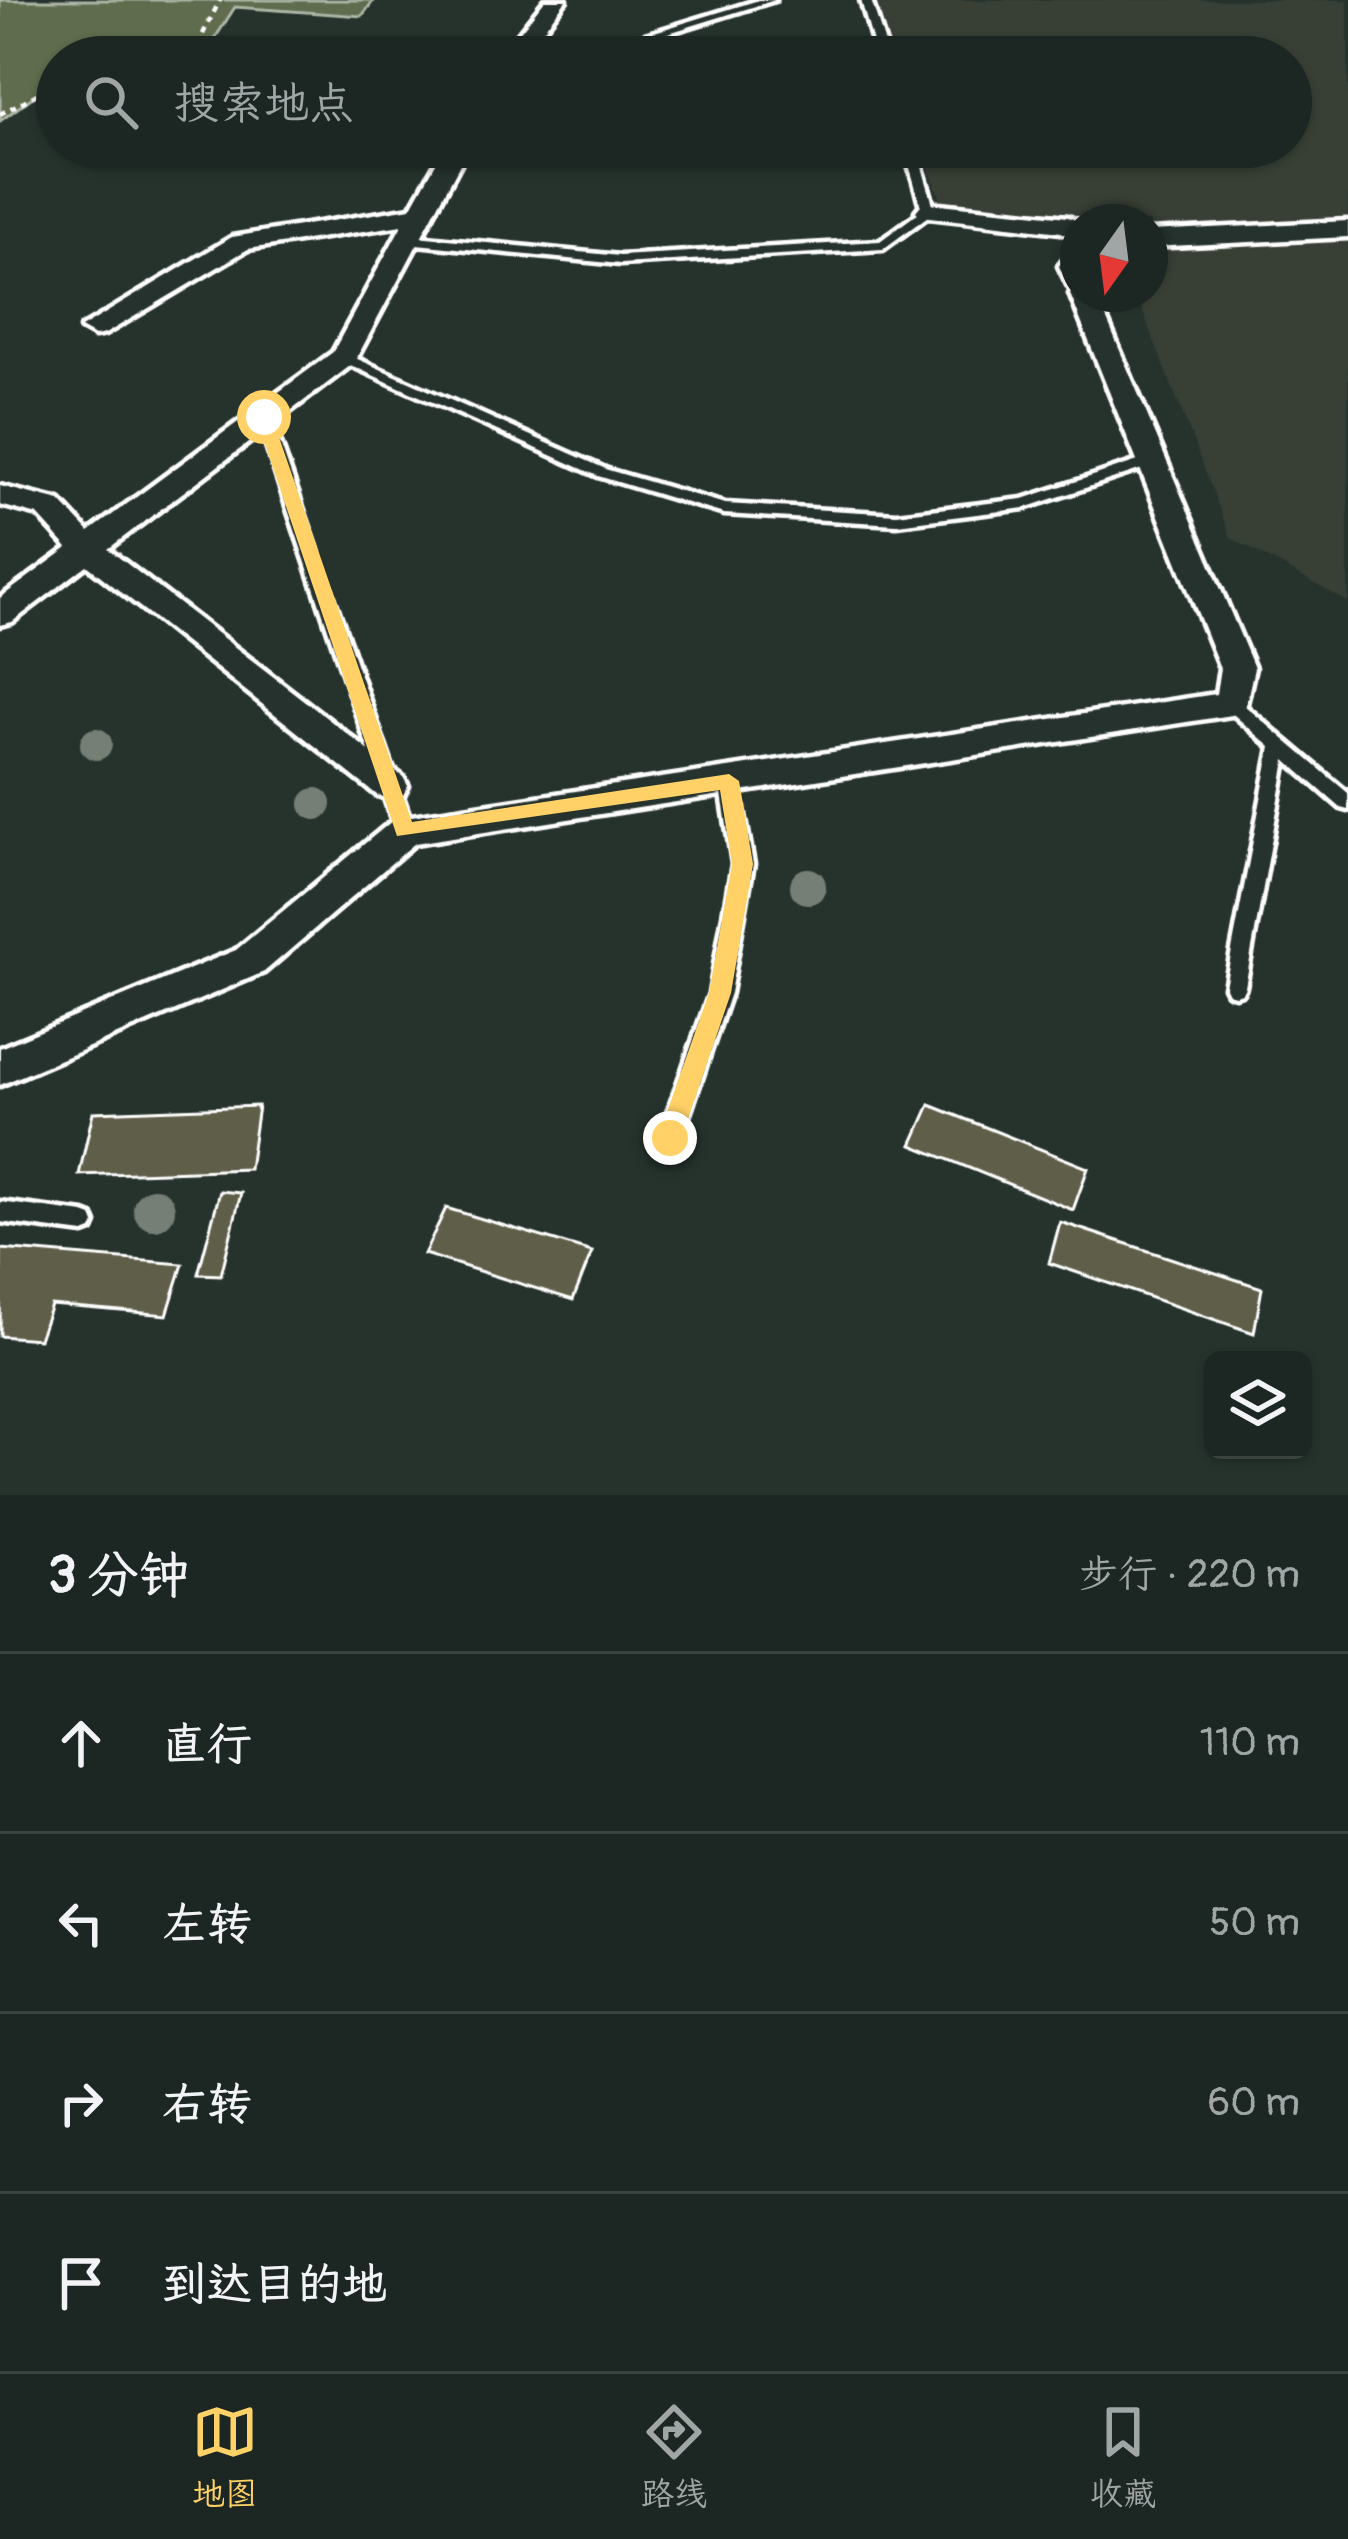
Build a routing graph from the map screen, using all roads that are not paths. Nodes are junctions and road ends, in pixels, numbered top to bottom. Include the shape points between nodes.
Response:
1 (556, 0) edge
2 (770, 0) edge
3 (866, 0) edge
4 (528, 36) edge
5 (649, 36) edge
6 (877, 36) edge
7 (445, 168) edge
8 (916, 168) edge
9 (929, 212) junction
10 (1060, 224) edge
11 (412, 227) junction
12 (1348, 229) edge
13 (1168, 237) edge
14 (1090, 312) edge
15 (95, 328) dead end
16 (344, 357) junction
17 (264, 417) junction
18 (1152, 461) junction
19 (0, 495) edge
20 (87, 549) junction
21 (0, 614) edge
22 (1232, 704) junction
23 (1280, 745) junction
24 (729, 781) junction
25 (390, 786) junction
26 (1348, 803) edge
27 (405, 831) junction
28 (1235, 987) dead end
29 (0, 1066) edge
30 (670, 1138) dead end
31 (0, 1212) edge
32 (84, 1223) dead end

1 - 4 street
2 - 5 lane
3 - 6 lane
7 - 11 street
8 - 9 lane
9 - 10 street
9 - 11 lane via 883,245 620,260
11 - 15 street via 241,242
11 - 16 street
12 - 13 street
14 - 18 street
16 - 17 street
16 - 18 lane via 603,472 724,508 897,519 1025,503
17 - 20 street
17 - 25 lane
18 - 22 street via 1237,668
19 - 20 street via 49,508
20 - 21 street
20 - 25 street
22 - 23 lane
22 - 24 street
23 - 26 lane
23 - 28 lane
24 - 27 street
24 - 30 lane via 743,864 720,993
25 - 27 lane
27 - 29 street via 250,961
31 - 32 lane

